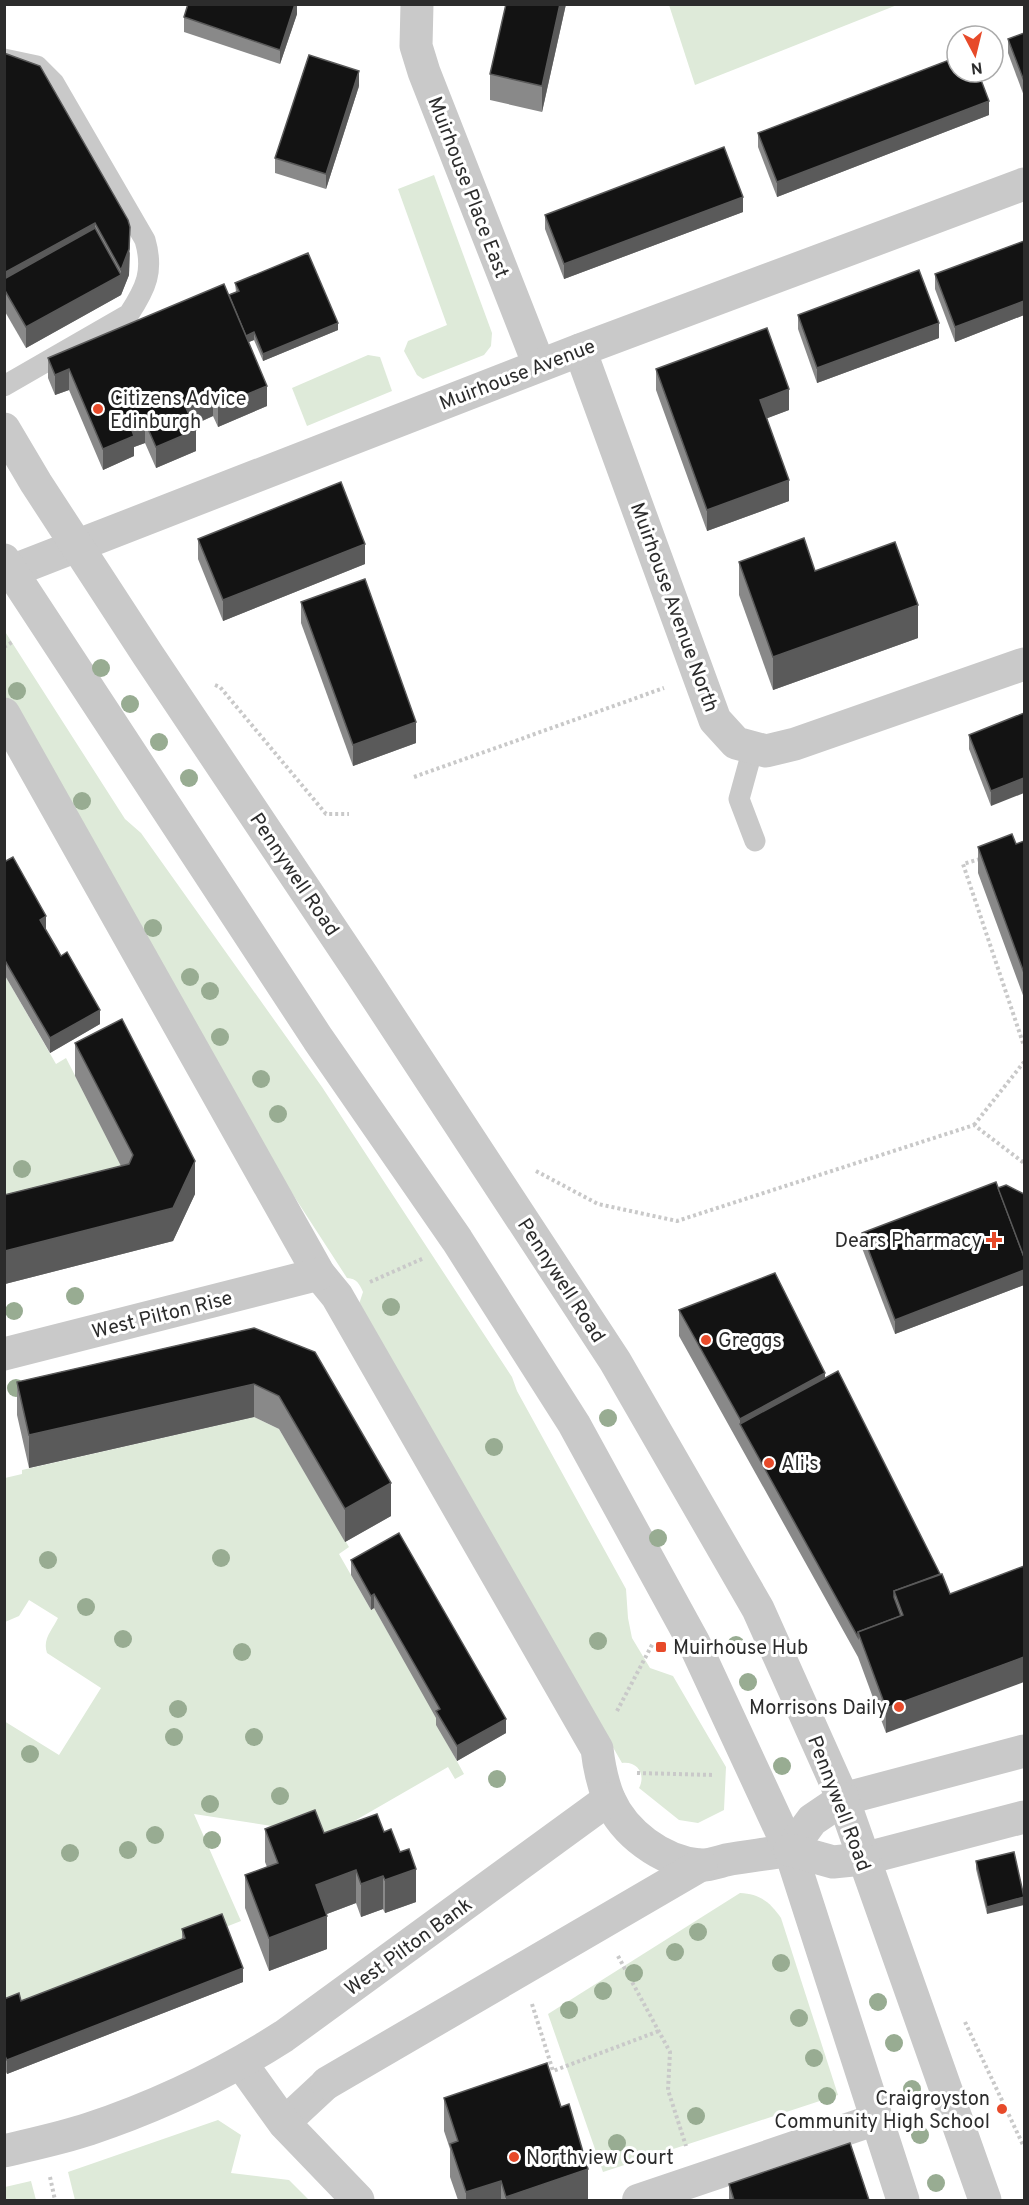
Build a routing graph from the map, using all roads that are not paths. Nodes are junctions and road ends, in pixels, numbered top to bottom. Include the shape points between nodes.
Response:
1 (417, 4) edge
2 (4, 59) edge
3 (1024, 184) edge
4 (580, 350) junction
5 (539, 365) junction
6 (4, 386) edge
7 (4, 429) edge
8 (77, 545) junction
9 (8, 565) edge
10 (1024, 664) edge
11 (4, 714) edge
12 (753, 748) junction
13 (755, 841) dead end
14 (319, 1274) junction
15 (4, 1354) edge
16 (1024, 1751) edge
17 (602, 1774) junction
18 (843, 1800) junction
19 (1024, 1817) edge
20 (790, 1850) junction
21 (863, 1859) junction
22 (701, 1865) junction
23 (241, 2063) junction
24 (327, 2083) joint
25 (877, 2120) junction
26 (284, 2123) junction
27 (4, 2151) edge
28 (358, 2200) edge
29 (638, 2200) edge
30 (903, 2200) edge
31 (985, 2200) edge

1 - 5 street, Muirhouse Place East via 416,46 424,72
2 - 6 lane via 37,66 54,83 145,240 150,258 141,296 129,314
3 - 4 street, Muirhouse Avenue
4 - 5 street, Muirhouse Avenue
4 - 12 street, Muirhouse Avenue North via 715,720 736,743
5 - 8 street, Muirhouse Avenue
7 - 8 street, Pennywell Road
8 - 9 street, Muirhouse Avenue
8 - 18 street, Pennywell Road via 615,1361 758,1610
9 - 20 street via 318,1039 457,1240 574,1424 694,1642
10 - 12 street via 795,744 766,751
11 - 14 street
12 - 13 lane via 739,799
14 - 15 street, West Pilton Rise
14 - 17 street via 337,1296
16 - 18 street
17 - 22 street via 629,1829 662,1853
17 - 23 street, West Pilton Bank via 293,2030
18 - 20 street via 812,1820
18 - 21 street, Pennywell Road
19 - 21 street
20 - 21 street via 833,1862
20 - 22 street
20 - 25 street
21 - 31 street, Pennywell Road
22 - 24 street
23 - 26 street
23 - 27 street, West Pilton Bank via 160,2102 89,2129
24 - 26 street
25 - 29 street
25 - 30 street
26 - 28 street

